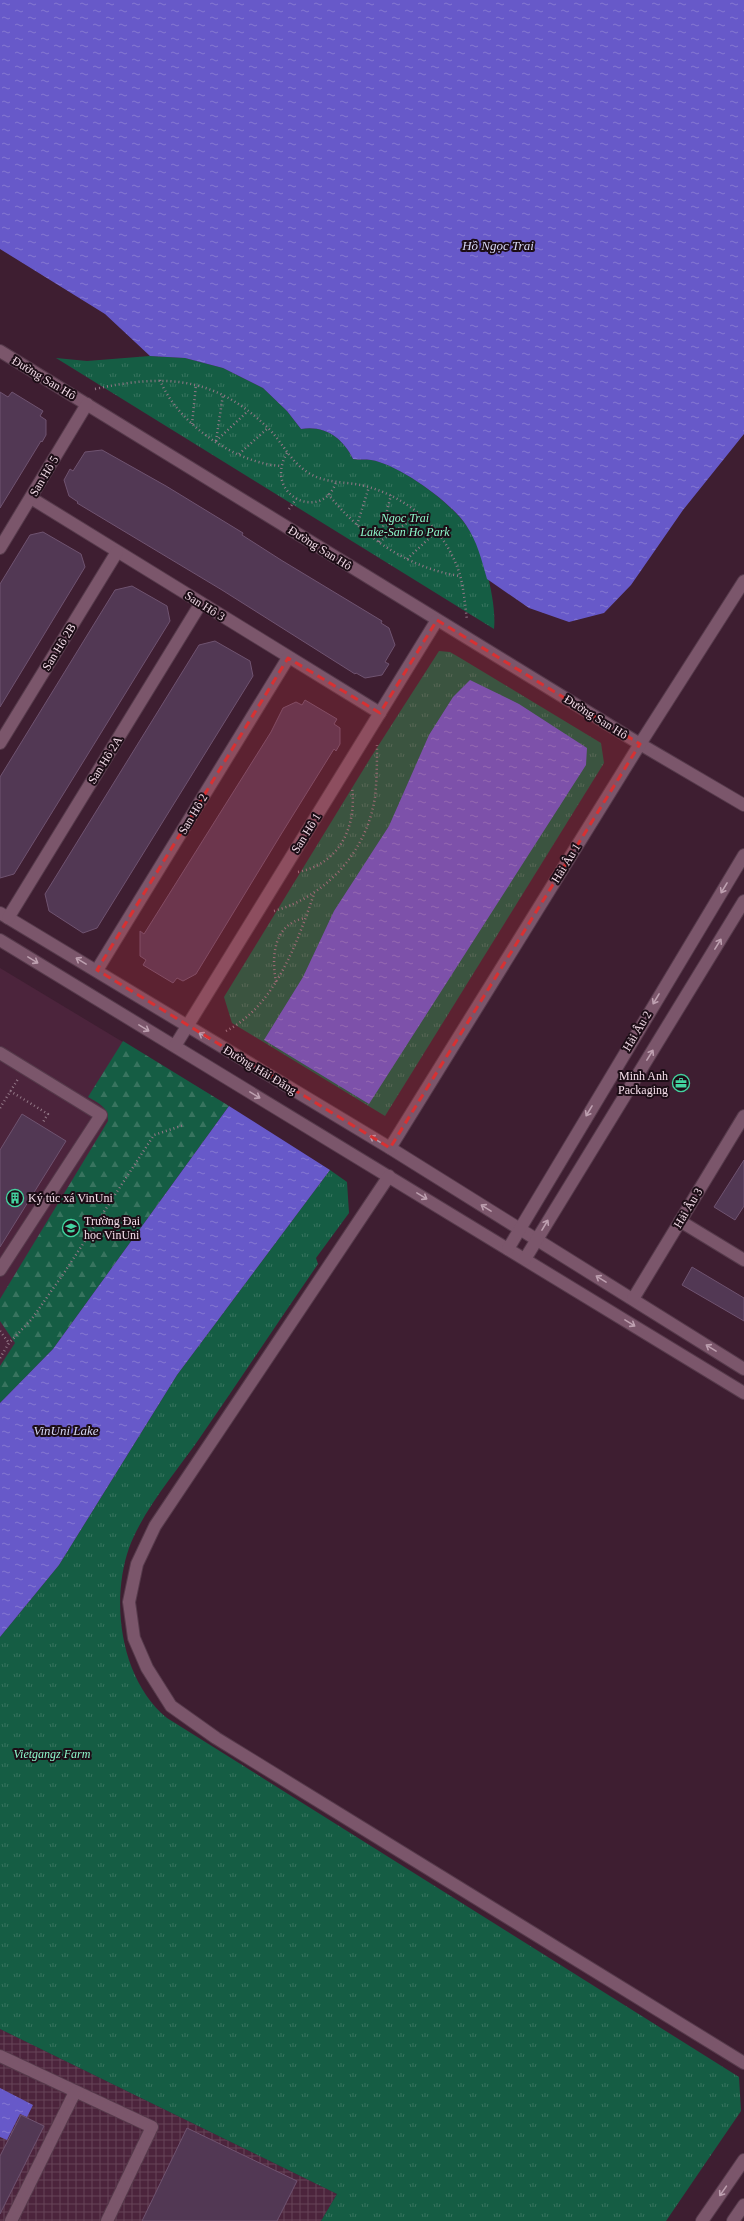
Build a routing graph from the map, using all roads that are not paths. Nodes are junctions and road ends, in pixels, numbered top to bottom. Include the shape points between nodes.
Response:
1 (0, 351) edge
2 (87, 404) junction
3 (31, 498) junction
4 (0, 548) edge
5 (118, 552) junction
6 (744, 581) edge
7 (201, 603) junction
8 (437, 620) junction
9 (288, 658) junction
10 (380, 713) junction
11 (0, 743) edge
12 (640, 744) junction
13 (744, 805) edge
14 (744, 855) edge
15 (744, 901) edge
16 (4, 915) edge
17 (0, 940) edge
18 (97, 970) junction
19 (187, 1026) junction
20 (175, 1046) junction
21 (0, 1053) edge
22 (744, 1116) edge
23 (390, 1148) junction
24 (389, 1176) junction
25 (680, 1221) junction
26 (519, 1229) junction
27 (536, 1240) junction
28 (508, 1249) junction
29 (525, 1259) junction
30 (744, 1260) edge
31 (0, 1270) edge
32 (633, 1299) junction
33 (744, 1369) edge
34 (744, 1393) edge
35 (0, 2056) edge
36 (744, 2063) edge
37 (75, 2092) junction
38 (744, 2160) edge
39 (744, 2205) edge
40 (11, 2221) edge
41 (107, 2221) edge
42 (702, 2221) edge
43 (733, 2221) edge

1 - 2 street, Đường San Hô
2 - 3 street, San Hô 5
2 - 8 street, Đường San Hô
3 - 4 street, San Hô 5
3 - 5 street, San Hô 3
5 - 7 street, San Hô 3
5 - 11 street, San Hô 2B
6 - 12 street, Hải Âu 1
7 - 9 street, San Hô 3
7 - 16 street, San Hô 2A
8 - 10 street, San Hô 1
8 - 12 street, Đường San Hô
9 - 10 street, San Hô 3
9 - 18 street, San Hô 2
10 - 19 street, San Hô 1
12 - 13 street, Đường San Hô
12 - 23 street, Hải Âu 1
14 -> 26 street, Hải Âu 2
27 -> 15 street, Hải Âu 2
18 -> 16 street, Đường Hải Đăng
17 -> 20 street, Đường Hải Đăng
18 - 19 street, Đường Hải Đăng
19 - 20 street, San Hô 1
23 -> 19 street, Đường Hải Đăng
20 -> 24 street, Đường Hải Đăng
21 - 31 street via 101,1115
22 - 25 street, Hải Âu 3
26 -> 23 street, Đường Hải Đăng
24 -> 28 street, Đường Hải Đăng
24 - 36 street via 154,1526 137,1564 129,1602 134,1638 146,1668 171,1706 216,1738
25 - 30 street
25 - 32 street, Hải Âu 3
26 - 27 street, Đường Hải Đăng
26 - 28 street, Hải Âu 2
27 - 29 street, Hải Âu 2
32 -> 27 street, Đường Hải Đăng
28 - 29 street, Đường Hải Đăng
29 -> 34 street, Đường Hải Đăng
33 -> 32 street, Đường Hải Đăng
35 - 37 street
37 - 40 street
37 - 41 street via 152,2127
38 -> 42 street
39 - 43 street

